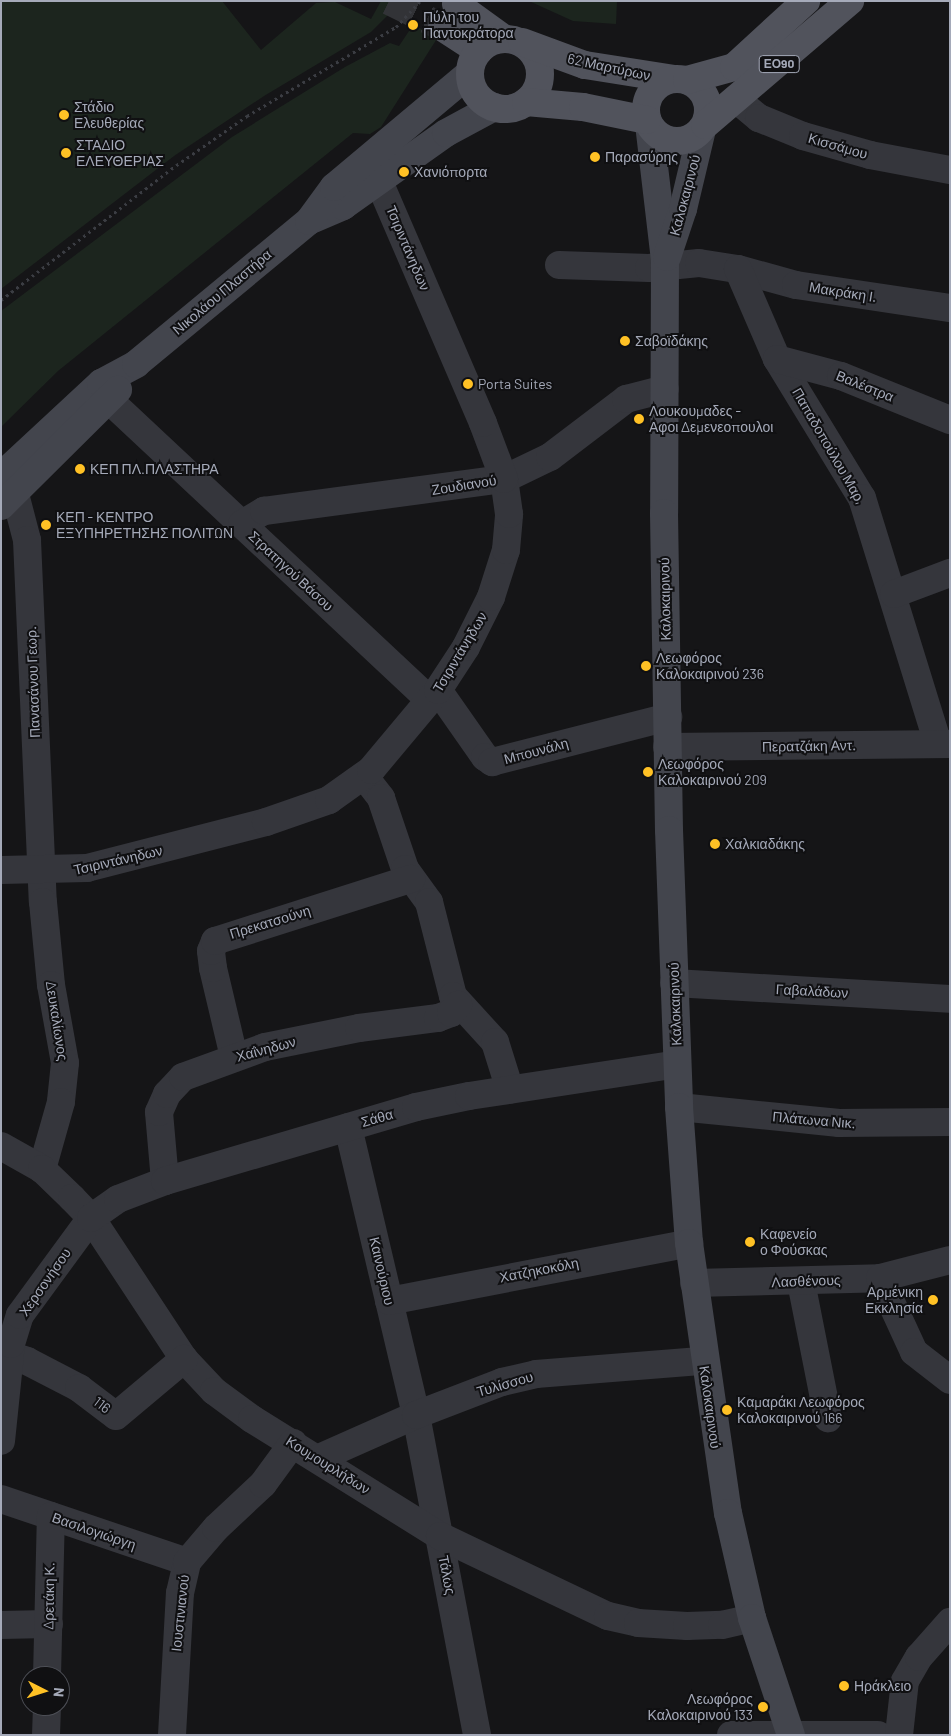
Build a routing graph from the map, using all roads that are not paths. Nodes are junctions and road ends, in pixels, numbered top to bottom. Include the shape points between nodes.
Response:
1 (806, 1) edge
2 (850, 1) edge
3 (511, 40) junction
4 (474, 62) junction
5 (680, 80) junction
6 (736, 99) junction
7 (526, 102) junction
8 (494, 107) junction
9 (648, 122) junction
10 (704, 127) junction
11 (950, 170) edge
12 (379, 181) junction
13 (309, 221) junction
14 (665, 263) junction
15 (559, 266) dead end
16 (738, 269) junction
17 (950, 308) edge
18 (778, 359) junction
19 (136, 364) junction
20 (665, 389) junction
21 (109, 400) junction
22 (950, 420) edge
23 (504, 480) junction
24 (6, 492) edge
25 (242, 524) junction
26 (950, 573) edge
27 (894, 594) junction
28 (434, 695) junction
29 (668, 717) junction
30 (944, 744) edge
31 (667, 748) junction
32 (364, 776) junction
33 (1, 870) edge
34 (41, 871) junction
35 (411, 879) junction
36 (674, 982) junction
37 (950, 999) edge
38 (458, 1005) junction
39 (234, 1057) junction
40 (677, 1064) junction
41 (510, 1090) junction
42 (679, 1107) junction
43 (950, 1122) edge
44 (348, 1127) junction
45 (1, 1146) edge
46 (42, 1169) junction
47 (165, 1181) junction
48 (90, 1218) junction
49 (689, 1243) junction
50 (950, 1260) edge
51 (880, 1278) junction
52 (802, 1282) junction
53 (694, 1283) junction
54 (390, 1301) junction
55 (9, 1355) junction
56 (184, 1359) junction
57 (703, 1361) junction
58 (950, 1380) edge
59 (416, 1415) junction
60 (828, 1418) dead end
61 (1, 1441) edge
62 (293, 1443) junction
63 (319, 1458) junction
64 (1, 1499) edge
65 (51, 1516) junction
66 (440, 1536) junction
67 (187, 1562) junction
68 (752, 1618) junction
69 (950, 1622) edge
70 (48, 1624) junction
71 (1, 1625) edge
72 (48, 1666) edge
73 (47, 1716) edge
74 (791, 1734) edge
75 (46, 1735) edge
76 (172, 1735) edge
77 (478, 1735) edge
78 (731, 1735) edge
79 (878, 1735) edge
80 (899, 1735) edge

1 - 5 main road, ΕΟ90 via 734,67
2 - 6 main road, ΕΟ90
3 - 4 main road via 489,42
3 - 4 main road, 62 Μαρτύρων / ΕΟ90 via 449,16
3 - 5 main road, 62 Μαρτύρων / ΕΟ90 via 585,65
3 - 7 main road, ΕΟ90 via 535,55 540,70 538,86
4 - 8 main road via 474,91
4 - 13 main road, Νικολάου Πλαστήρα via 444,98 334,188
5 - 9 main road, ΕΟ90 via 659,84 649,96
5 - 10 main road via 705,96 708,110
6 - 10 main road, ΕΟ90
6 - 11 street, Κισσάμου via 759,118 802,136 879,157
7 - 8 main road, ΕΟ90 via 511,108
7 - 9 main road, ΕΟ90 via 583,108
8 - 12 main road, Νικολάου Πλαστήρα via 459,125
9 - 10 main road, ΕΟ90 via 659,135 672,141 691,138
9 - 14 main road, Καλοκαιρινού
10 - 14 main road, Καλοκαιρινού
12 - 13 main road, Νικολάου Πλαστήρα via 343,206
12 - 23 street, Τσιριντάνηδων via 483,423
13 - 19 main road, Νικολάου Πλαστήρα
14 - 15 street, Μακράκη Ι. via 649,268
14 - 16 street, Μακράκη Ι. via 699,263
14 - 20 main road, Καλοκαιρινού
16 - 17 street, Μακράκη Ι. via 796,285
16 - 18 street, Παπαδοπούλου Μαρ,
18 - 22 street, Βαλέστρα via 841,376
18 - 27 street, Παπαδοπούλου Μαρ, via 862,498
19 - 21 main road, Νικολάου Πλαστήρα
19 - 24 main road, Νικολάου Πλαστήρα via 102,383
20 - 23 street, Ζουδιανού via 626,398 550,457
20 - 29 main road, Καλοκαιρινού
21 - 24 main road, Νικολάου Πλαστήρα
21 - 25 street, Στρατηγού Βάσου
23 - 25 street, Ζουδιανού via 264,511
23 - 28 street, Τσιριντάνηδων via 509,514 503,564 477,627
24 - 34 street, Πανασάνου Γεωρ. via 28,556
25 - 28 street, Στρατηγού Βάσου
26 - 27 street
27 - 30 street, Παπαδοπούλου Μαρ,
28 - 29 street, Μπουνάλη via 492,762
28 - 32 street, Τσιριντάνηδων
29 - 31 main road, Καλοκαιρινού
30 - 31 street, Περατζάκη Αντ.
31 - 36 main road, Καλοκαιρινού
32 - 34 street, Τσιριντάνηδων via 329,800 266,822 112,863 70,871
32 - 35 street via 381,798
33 - 34 street, Τσιριντάνηδων
34 - 46 street, Δευκαλίωνος via 51,986 65,1063 61,1102
35 - 38 street via 429,902 448,981
35 - 39 street, Πρεκατσούνη via 216,941 211,951 213,968
36 - 37 street, Γαβαλάδων
36 - 40 main road, Καλοκαιρινού
38 - 39 street, Χαΐνηδων via 451,1013 438,1018 359,1028 265,1047
38 - 41 street via 495,1042
39 - 47 street, Χαΐνηδων via 183,1078 166,1094 158,1120
40 - 41 street, Σάθα
40 - 42 main road, Καλοκαιρινού
41 - 44 street, Σάθα via 416,1107
42 - 43 street, Πλάτωνα Νικ. via 839,1123
42 - 49 main road, Καλοκαιρινού
44 - 47 street, Σάθα
44 - 54 street, Καινούριου
45 - 46 street, Κουμουρλήδων
46 - 48 street, Κουμουρλήδων
47 - 48 street, Σάθα via 132,1191
48 - 55 street, Χερσονήσου via 26,1304 17,1323
48 - 56 street, Κουμουρλήδων
49 - 53 main road, Καλοκαιρινού
49 - 54 street, Χατζηκοκόλη
50 - 51 street, Λασθένους
51 - 52 street, Λασθένους
51 - 58 street via 914,1352
52 - 53 street, Λασθένους
52 - 60 street
53 - 57 main road, Καλοκαιρινού
54 - 59 street, Καινούριου
55 - 56 street, 116 via 72,1384 116,1416
55 - 61 street, Χερσονήσου
56 - 62 street, Κουμουρλήδων via 230,1404
57 - 59 street, Τυλίσσου via 536,1374 502,1382
57 - 68 main road, Καλοκαιρινού via 728,1514
59 - 63 street, Τυλίσσου
59 - 66 street, Τάλως
62 - 63 street, Κουμουρλήδων
62 - 67 street, Ιουστινιανού via 263,1484 216,1528
63 - 66 street, Κουμουρλήδων
64 - 65 street, Βασιλογιώργη
65 - 67 street, Βασιλογιώργη
65 - 70 street, Δρετάκη Κ.
66 - 68 street, Κουμουρλήδων via 625,1622 709,1626
66 - 77 street, Τάλως
67 - 76 street, Ιουστινιανού via 180,1593
68 - 74 main road, Καλοκαιρινού
69 - 80 street via 919,1657 905,1681
70 - 71 street
70 - 72 street, Δρετάκη Κ.
73 - 75 street
74 - 78 street
74 - 79 street

